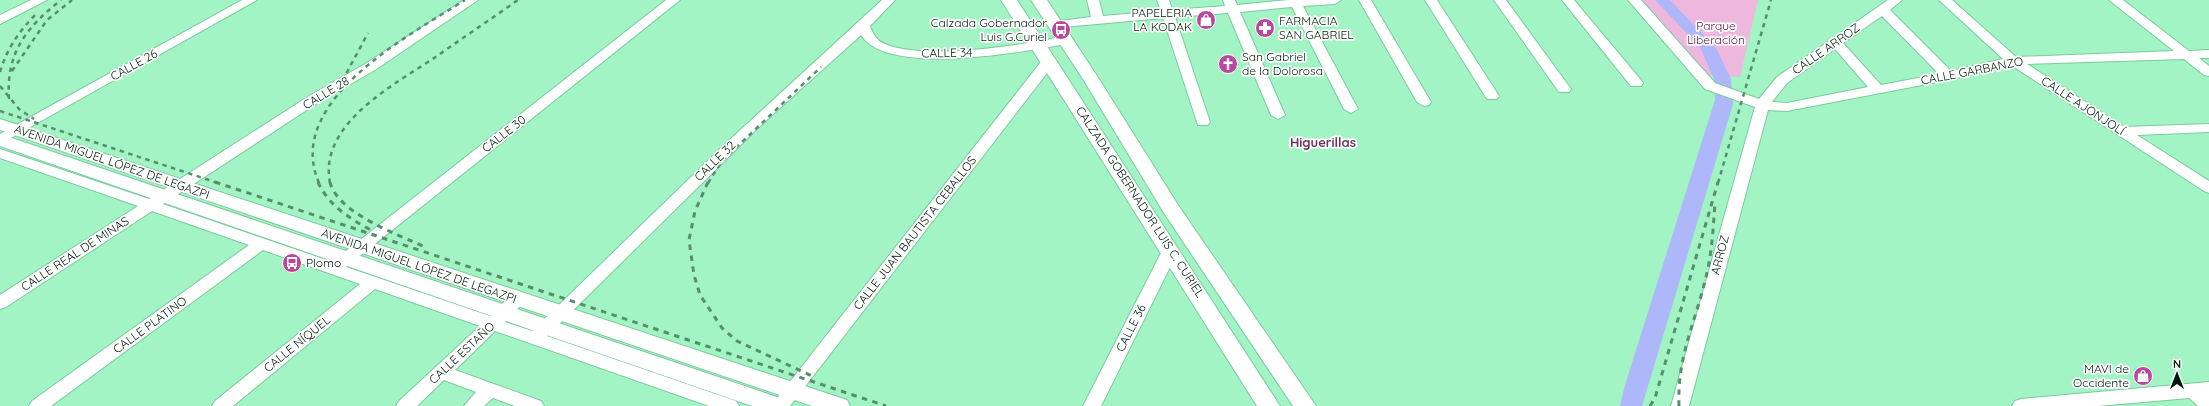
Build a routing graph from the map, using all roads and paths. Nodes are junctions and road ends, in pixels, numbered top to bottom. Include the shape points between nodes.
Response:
1 (41, 0) edge
2 (251, 0) edge
3 (472, 0) edge
4 (674, 0) edge
5 (889, 0) edge
6 (1009, 0) edge
7 (1039, 0) edge
8 (1093, 0) edge
9 (1162, 0) edge
10 (1335, 0) edge
11 (1365, 0) edge
12 (1431, 0) edge
13 (1500, 0) edge
14 (1568, 0) edge
15 (1634, 0) edge
16 (1896, 0) edge
17 (1945, 0) edge
18 (2114, 0) edge
19 (1295, 2) edge
20 (1231, 5) edge
21 (1883, 10) junction
22 (1167, 14) junction
23 (0, 20) edge
24 (1098, 20) junction
25 (1056, 25) junction
26 (864, 27) junction
27 (1066, 40) junction
28 (1836, 42) junction
29 (1045, 53) junction
30 (2185, 54) junction
31 (2209, 54) edge
32 (2013, 61) junction
33 (2209, 72) edge
34 (1948, 76) junction
35 (1636, 83) dead end
36 (1564, 90) dead end
37 (1878, 90) junction
38 (1492, 96) dead end
39 (1424, 102) dead end
40 (1762, 105) junction
41 (1351, 108) dead end
42 (1278, 115) dead end
43 (1203, 122) dead end
44 (9, 127) edge
45 (2209, 128) edge
46 (2123, 131) junction
47 (0, 140) edge
48 (0, 153) edge
49 (181, 185) junction
50 (2209, 188) edge
51 (157, 200) junction
52 (262, 243) junction
53 (1170, 251) junction
54 (348, 258) junction
55 (373, 282) junction
56 (0, 303) edge
57 (506, 312) junction
58 (561, 312) junction
59 (541, 332) junction
60 (442, 372) junction
61 (490, 389) junction
62 (2201, 389) edge
63 (792, 390) junction
64 (38, 406) edge
65 (221, 406) edge
66 (405, 406) edge
67 (473, 406) edge
68 (535, 406) edge
69 (730, 406) edge
70 (779, 406) edge
71 (839, 406) edge
72 (1092, 406) edge
73 (1269, 406) edge
74 (1305, 406) edge
75 (1680, 406) edge
76 (2021, 406) edge
77 (2209, 406) edge

1 - 23 street
2 - 44 street, CALLE 26
3 - 49 street, CALLE 28
4 - 54 street, CALLE 30
5 - 26 street, CALLE 32
6 - 29 main road, CALZADA GOBERNADOR LUIS C. CURIEL
7 - 25 main road
8 - 24 street
9 - 22 street
10 - 19 street
11 - 39 street
12 - 38 street
13 - 36 street
14 - 35 street
15 - 40 street, CALLE GARBANZO via 1710,86
16 - 21 street, CALLE ARROZ
17 - 32 street, CALLE AJONJOLÍ
18 - 30 street
19 - 20 street
19 - 41 street
20 - 22 street
20 - 42 street
21 - 28 street, CALLE ARROZ
21 - 34 street
22 - 24 street
22 - 43 street
24 - 25 street
25 - 27 main road
26 - 29 street, CALLE 34 via 867,37 875,44 910,54
26 - 58 street, CALLE 32 via 794,86
27 - 29 street, CALLE 34
27 - 74 main road, CALZADA GOBERNADOR LUIS C. CURIEL via 1171,209
28 - 37 street
28 - 40 street, CALLE ARROZ via 1782,80
29 - 53 main road, CALZADA GOBERNADOR LUIS C. CURIEL
29 - 63 street, CALLE JUAN BAUTISTA CEBALLOS
30 - 31 street, CALLE GARBANZO
30 - 32 street, CALLE GARBANZO
30 - 33 street
32 - 34 street, CALLE GARBANZO
32 - 46 street, CALLE AJONJOLÍ
34 - 37 street, CALLE GARBANZO
37 - 40 street, CALLE GARBANZO via 1787,107
40 - 75 street, ARROZ
44 - 47 street, CALLE 26
44 - 49 main road, AVENIDA MIGUEL LÓPEZ DE LEGAZPI
45 - 46 street
46 - 50 street, CALLE AJONJOLÍ
47 - 51 main road, AVENIDA MIGUEL LÓPEZ DE LEGAZPI
48 - 51 street, AVENIDA MIGUEL LÓPEZ DE LEGAZPI
49 - 51 street, CALLE 28
49 - 54 main road, AVENIDA MIGUEL LÓPEZ DE LEGAZPI
51 - 52 street, AVENIDA MIGUEL LÓPEZ DE LEGAZPI
51 - 54 main road, AVENIDA MIGUEL LÓPEZ DE LEGAZPI
51 - 56 street, CALLE REAL DE MINAS
52 - 54 street, AVENIDA MIGUEL LÓPEZ DE LEGAZPI
52 - 64 street, CALLE PLATINO
53 - 72 street, CALLE 36
53 - 73 main road, CALZADA GOBERNADOR LUIS C. CURIEL
54 - 55 street, AVENIDA MIGUEL LÓPEZ DE LEGAZPI
54 - 57 main road, AVENIDA MIGUEL LÓPEZ DE LEGAZPI
55 - 57 street, AVENIDA MIGUEL LÓPEZ DE LEGAZPI
55 - 65 street, CALLE NÍQUEL
57 - 58 main road, AVENIDA MIGUEL LÓPEZ DE LEGAZPI
57 - 59 main road, AVENIDA MIGUEL LÓPEZ DE LEGAZPI
57 - 60 street, CALLE ESTAÑO
58 - 59 street, CALLE 32
58 - 63 main road, AVENIDA MIGUEL LÓPEZ DE LEGAZPI
59 - 69 street, AVENIDA MIGUEL LÓPEZ DE LEGAZPI
59 - 70 main road, AVENIDA MIGUEL LÓPEZ DE LEGAZPI
60 - 61 street
60 - 66 street, CALLE ESTAÑO
61 - 67 street
61 - 68 street
62 - 76 street
62 - 77 street
63 - 70 street, CALLE JUAN BAUTISTA CEBALLOS
63 - 71 main road, AVENIDA MIGUEL LÓPEZ DE LEGAZPI

